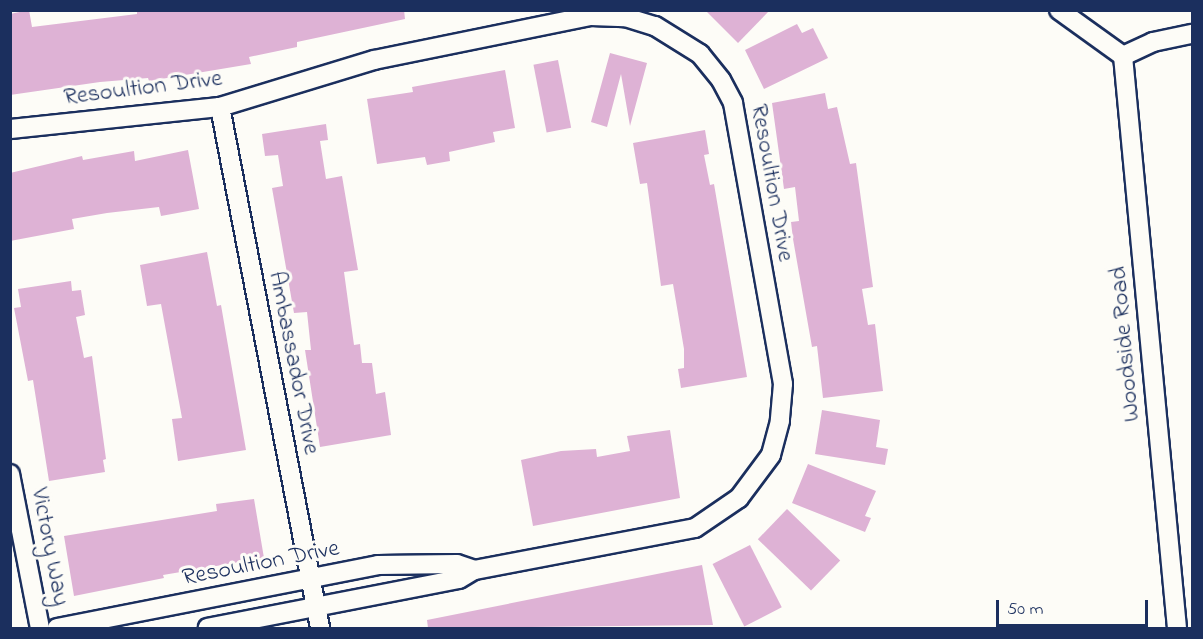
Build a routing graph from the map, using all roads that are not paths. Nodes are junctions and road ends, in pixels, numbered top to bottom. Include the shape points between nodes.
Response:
1 (1059, 10) edge
2 (1192, 34) edge
3 (1123, 56) junction
4 (220, 107) junction
5 (10, 129) edge
6 (10, 474) edge
7 (474, 570) junction
8 (310, 579) junction
9 (316, 608) junction
10 (40, 628) edge
11 (57, 628) edge
12 (208, 628) edge
13 (320, 628) edge
14 (1177, 628) edge

1 - 3 street
2 - 3 street via 1153,42
3 - 14 street, Woodside Road
4 - 5 street, Resoultion Drive
4 - 7 street, Resoultion Drive via 374,60 591,16 625,17 674,35 700,54 725,86 733,103 783,384 778,432 765,465 739,498 695,528
4 - 8 street, Ambassador Drive
6 - 10 street, Victory Way
7 - 8 street, Resoultion Drive via 457,564 404,563
7 - 9 street, Resoultion Drive via 459,579
8 - 9 street, Ambassador Drive
8 - 11 street, Resoultion Drive
9 - 12 street, Resoultion Drive
9 - 13 street, Ambassador Drive

